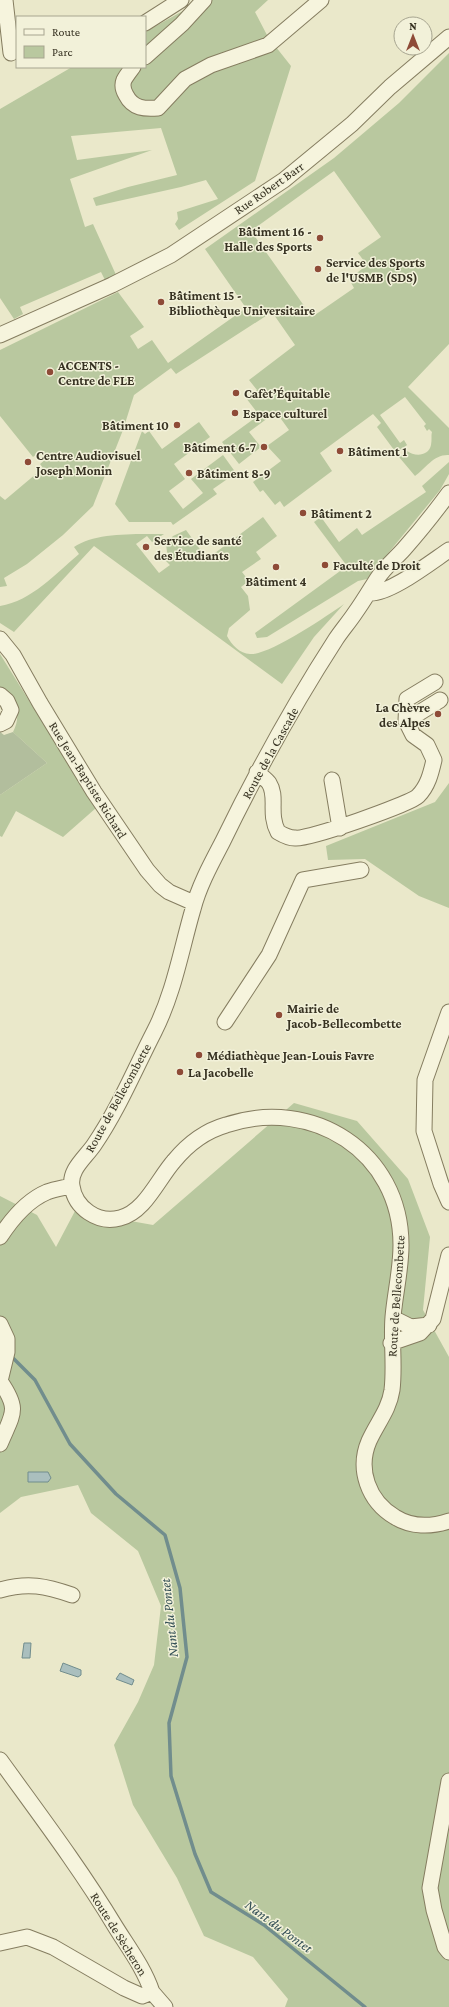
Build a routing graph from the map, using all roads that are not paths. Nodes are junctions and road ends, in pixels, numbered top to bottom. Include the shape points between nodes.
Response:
1 (5, 0) edge
2 (181, 0) edge
3 (204, 0) edge
4 (321, 0) edge
5 (146, 22) edge
6 (449, 37) edge
7 (9, 53) edge
8 (146, 56) edge
9 (132, 68) edge
10 (0, 335) edge
11 (449, 493) edge
12 (449, 550) edge
13 (369, 593) junction
14 (0, 639) edge
15 (435, 682) dead end
16 (0, 695) edge
17 (440, 700) dead end
18 (406, 721) junction
19 (0, 724) edge
20 (257, 772) junction
21 (332, 780) dead end
22 (340, 828) junction
23 (362, 870) dead end
24 (194, 903) junction
25 (449, 1012) edge
26 (225, 1022) dead end
27 (449, 1046) edge
28 (434, 1057) junction
29 (71, 1186) junction
30 (449, 1202) edge
31 (0, 1237) edge
32 (449, 1255) edge
33 (393, 1318) junction
34 (0, 1324) edge
35 (428, 1326) junction
36 (391, 1343) junction
37 (0, 1444) edge
38 (449, 1521) edge
39 (0, 1590) edge
40 (72, 1595) dead end
41 (0, 1760) edge
42 (449, 1781) edge
43 (0, 1943) edge
44 (449, 1952) edge
45 (152, 1992) junction
46 (165, 2007) edge

1 - 7 street
2 - 5 street
3 - 8 street
4 - 9 street via 268,45 211,66 185,79 158,108 134,106 127,98 123,89 124,80
6 - 10 street, Rue Robert Barr via 390,87 352,124 284,180 177,251 112,285
11 - 13 street, Route de la Cascade via 406,547 378,576
12 - 13 street via 390,588
13 - 20 street, Route de la Cascade via 339,634
14 - 24 street, Rue Jean-Baptiste Richard via 13,655 94,792 147,870 169,892
15 - 18 street via 407,700
16 - 19 street via 7,701 11,710 6,721
17 - 18 street
18 - 22 street via 413,735 427,745 434,760 429,780 418,797
20 - 22 street via 268,782 272,791 272,816 278,832 295,838
20 - 24 street, Route de la Cascade
21 - 22 street
23 - 26 street via 303,880 269,955
24 - 29 street, Route de Bellecombette via 166,1008 95,1144 73,1173
25 - 28 street
27 - 28 street
28 - 30 street via 425,1080 424,1130
29 - 31 street via 46,1192 29,1204
29 - 33 street, Route de Bellecombette via 83,1208 94,1216 106,1220 121,1218 134,1211 173,1161 206,1133 224,1125 261,1117 292,1117 322,1126 342,1137 368,1159 385,1182 395,1204 401,1249
32 - 35 street via 435,1311
33 - 35 street via 410,1327
33 - 36 street, Route de Bellecombette
34 - 37 street via 7,1337 7,1352 0,1381 14,1405
35 - 36 street via 420,1333
36 - 38 street, Route de Bellecombette via 391,1394 385,1413 365,1453 368,1486 379,1505 402,1521 428,1526
39 - 40 street via 29,1585 45,1586
41 - 45 street, Route de Sècheron via 107,1913 148,1978
42 - 44 street via 430,1888 434,1910 445,1947
43 - 45 street, Route de Sècheron via 27,1937 53,1947 142,1996
45 - 46 street

